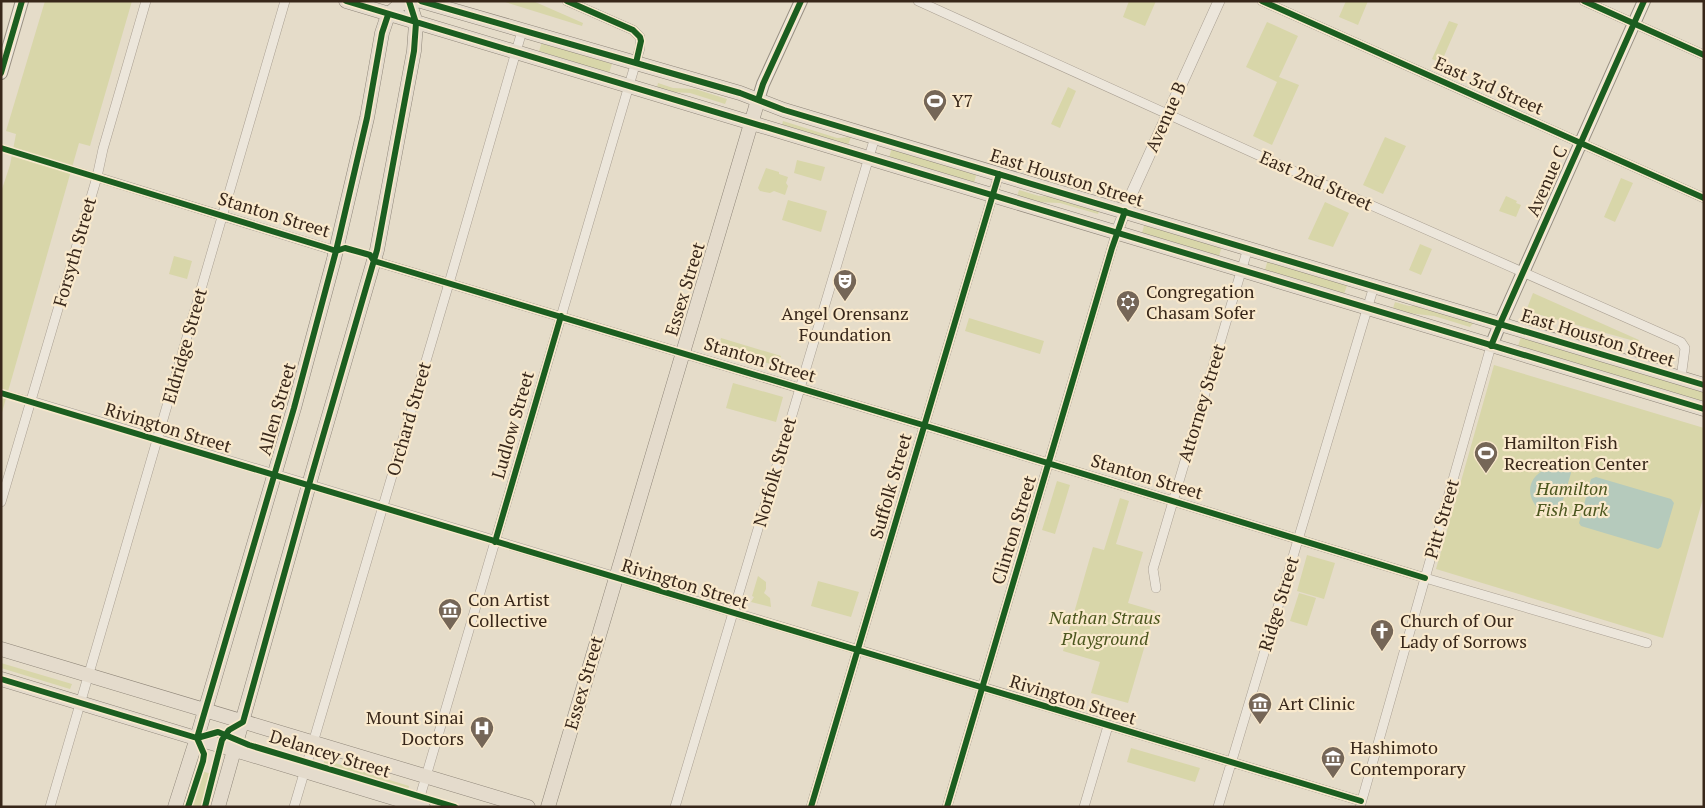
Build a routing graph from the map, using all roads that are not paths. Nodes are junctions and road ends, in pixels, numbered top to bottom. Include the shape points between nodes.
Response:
1 (22, 1) edge
2 (146, 1) edge
3 (285, 1) edge
4 (346, 1) edge
5 (404, 1) edge
6 (409, 1) edge
7 (421, 1) edge
8 (567, 1) edge
9 (801, 1) edge
10 (918, 1) edge
11 (1219, 1) edge
12 (1262, 1) edge
13 (1584, 1) edge
14 (1644, 1) edge
15 (388, 14) junction
16 (416, 23) junction
17 (1634, 24) junction
18 (522, 31) junction
19 (516, 53) junction
20 (1704, 55) edge
21 (636, 63) junction
22 (1, 73) edge
23 (628, 87) junction
24 (758, 100) junction
25 (1168, 114) junction
26 (751, 123) junction
27 (875, 137) junction
28 (1580, 143) junction
29 (1, 148) edge
30 (868, 159) junction
31 (999, 174) junction
32 (97, 177) junction
33 (992, 196) junction
34 (1704, 198) edge
35 (1125, 211) junction
36 (223, 216) junction
37 (1116, 234) junction
38 (1248, 248) junction
39 (336, 251) junction
40 (374, 261) junction
41 (1242, 271) junction
42 (1523, 273) junction
43 (449, 283) junction
44 (1374, 286) junction
45 (1367, 308) junction
46 (561, 316) junction
47 (1500, 324) junction
48 (1491, 346) junction
49 (682, 353) junction
50 (1681, 378) junction
51 (1704, 385) edge
52 (800, 388) junction
53 (1, 393) edge
54 (31, 401) junction
55 (1704, 409) edge
56 (924, 425) junction
57 (157, 440) junction
58 (1050, 463) junction
59 (273, 476) junction
60 (309, 486) junction
61 (1172, 500) junction
62 (1, 502) edge
63 (383, 508) junction
64 (1298, 539) junction
65 (494, 542) junction
66 (616, 578) junction
67 (1425, 578) junction
68 (1156, 588) dead end
69 (733, 614) junction
70 (1647, 642) dead end
71 (1, 649) edge
72 (858, 651) junction
73 (89, 676) junction
74 (1, 679) edge
75 (982, 689) junction
76 (81, 703) junction
77 (205, 711) junction
78 (243, 722) junction
79 (1108, 726) junction
80 (197, 738) junction
81 (314, 742) junction
82 (235, 750) junction
83 (1231, 763) junction
84 (305, 771) junction
85 (426, 777) junction
86 (1360, 804) edge
87 (419, 806) edge
88 (50, 807) edge
89 (175, 807) edge
90 (218, 807) edge
91 (294, 807) edge
92 (528, 807) edge
93 (548, 807) edge
94 (675, 807) edge
95 (811, 807) edge
96 (947, 807) edge
97 (1084, 807) edge
98 (1218, 807) edge

1 - 22 main road
2 - 32 street, Forsyth Street
3 - 36 street, Eldridge Street
4 - 15 main road
5 - 15 main road
6 - 16 main road
7 - 18 main road, East Houston Street
8 - 21 street, Ludlow Street via 633,30 641,41
9 - 24 main road
10 - 25 street, East 2nd Street
11 - 25 street, Avenue B
12 - 28 street, East 3rd Street
13 - 17 street
14 - 17 main road, Avenue C
15 - 16 main road
15 - 39 main road, Allen Street
16 - 19 main road
16 - 40 main road via 414,51
17 - 20 street
17 - 28 main road, Avenue C
18 - 19 street, Orchard Street
18 - 21 main road, East Houston Street
19 - 23 main road
19 - 43 street, Orchard Street
21 - 23 street, Ludlow Street
21 - 24 main road, East Houston Street
23 - 26 main road
23 - 46 street, Ludlow Street
24 - 26 main road, Essex Street
24 - 27 main road, East Houston Street
25 - 35 street, Avenue B
25 - 42 street, East 2nd Street
26 - 30 main road
26 - 49 main road, Essex Street
27 - 30 street, Norfolk Street
27 - 31 main road, East Houston Street
28 - 34 street, East 3rd Street
28 - 42 main road, Avenue C
29 - 32 street, Stanton Street
30 - 33 main road
30 - 52 street, Norfolk Street
31 - 33 street, Suffolk Street
31 - 35 main road, East Houston Street
32 - 36 street, Stanton Street
32 - 54 street, Forsyth Street
33 - 37 main road
33 - 56 street, Suffolk Street
35 - 37 street, Avenue B
35 - 38 main road, East Houston Street
36 - 39 street, Stanton Street
36 - 57 street, Eldridge Street
37 - 41 main road
37 - 58 street, Clinton Street
38 - 41 street, Attorney Street
38 - 44 main road, East Houston Street
39 - 59 main road, Allen Street
40 - 43 street, Stanton Street
40 - 60 main road
41 - 45 main road
41 - 61 street, Attorney Street
42 - 47 main road, Avenue C
42 - 50 street, East 2nd Street via 1681,342 1685,348
43 - 46 street, Stanton Street
43 - 63 street, Orchard Street
44 - 45 street, Ridge Street
44 - 47 main road, East Houston Street
45 - 48 main road
45 - 64 street, Ridge Street
46 - 49 street, Stanton Street
46 - 65 street, Ludlow Street
47 - 48 main road, Avenue C
47 - 50 main road, East Houston Street
48 - 55 main road
48 - 67 street, Pitt Street
49 - 52 street, Stanton Street
49 - 66 main road, Essex Street
50 - 51 main road, East Houston Street
52 - 56 street, Stanton Street
52 - 69 street, Norfolk Street
53 - 54 street, Rivington Street
54 - 57 street, Rivington Street
54 - 62 street, Forsyth Street
56 - 58 street, Stanton Street
56 - 72 street, Suffolk Street
57 - 59 street, Rivington Street
57 - 73 street, Eldridge Street
58 - 61 street, Stanton Street
58 - 75 street, Clinton Street
59 - 60 street, Rivington Street
59 - 77 main road, Allen Street
60 - 63 street, Rivington Street
60 - 78 main road
61 - 64 street, Stanton Street
61 - 68 street, Attorney Street via 1153,569
63 - 65 street, Rivington Street
63 - 81 street, Orchard Street
64 - 67 street, Stanton Street
64 - 83 street, Ridge Street
65 - 66 street, Rivington Street
65 - 85 street, Ludlow Street
66 - 69 street, Rivington Street
66 - 93 main road, Essex Street
67 - 70 street, Stanton Street
67 - 86 street, Pitt Street
69 - 72 street, Rivington Street
69 - 94 street, Norfolk Street
71 - 73 main road, Delancey Street
72 - 75 street, Rivington Street
72 - 95 street, Suffolk Street
73 - 76 street, Eldridge Street
73 - 77 main road, Delancey Street
74 - 76 main road, Delancey Street
75 - 79 street, Rivington Street
75 - 96 street, Clinton Street
76 - 80 main road, Delancey Street
76 - 88 street, Eldridge Street
77 - 78 main road, Delancey Street
77 - 80 main road, Allen Street
78 - 81 main road, Delancey Street
78 - 82 main road
79 - 83 street, Rivington Street
79 - 97 street
80 - 82 main road, Delancey Street
80 - 89 main road, Allen Street
81 - 84 street, Orchard Street
81 - 85 main road, Delancey Street
82 - 84 main road, Delancey Street
82 - 90 main road
83 - 86 street, Rivington Street
83 - 98 street, Ridge Street
84 - 87 main road, Delancey Street
84 - 91 street, Orchard Street
85 - 87 street, Ludlow Street
85 - 92 main road, Delancey Street

